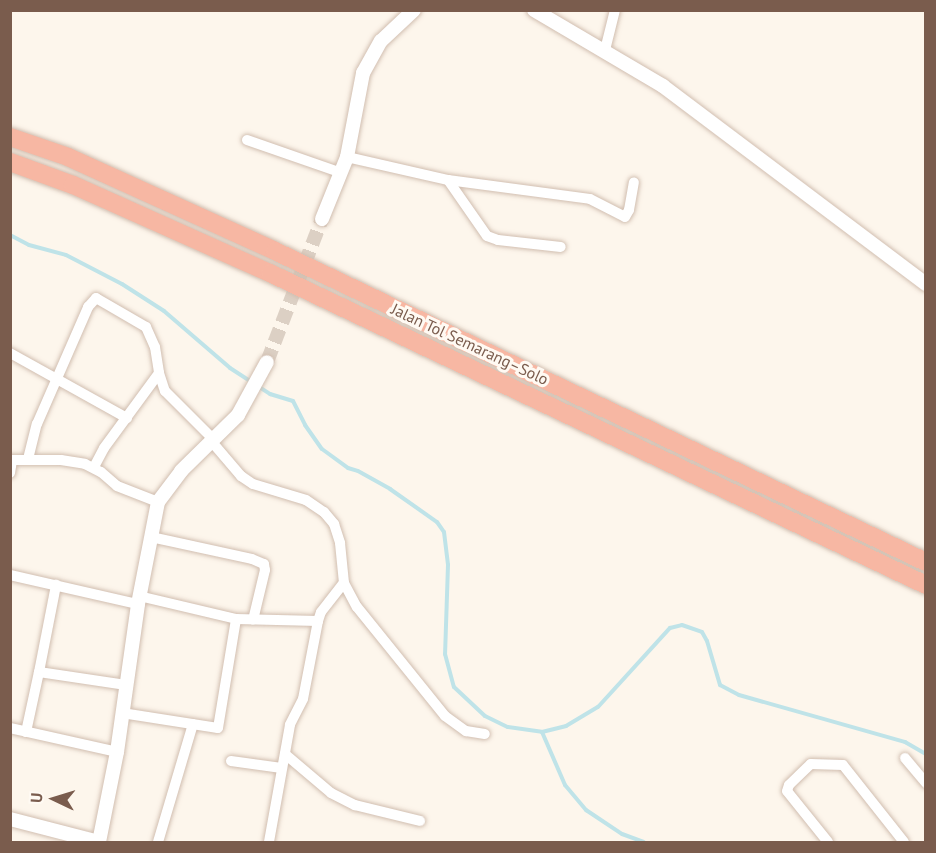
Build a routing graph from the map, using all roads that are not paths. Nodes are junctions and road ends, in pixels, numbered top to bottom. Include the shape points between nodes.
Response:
1 (414, 10) edge
2 (534, 10) edge
3 (615, 10) edge
4 (605, 50) junction
5 (10, 137) edge
6 (247, 140) dead end
7 (347, 157) junction
8 (10, 162) edge
9 (339, 172) junction
10 (448, 180) junction
11 (634, 182) dead end
12 (322, 219) tunnel mouth
13 (561, 247) dead end
14 (926, 284) edge
15 (10, 353) edge
16 (267, 362) tunnel mouth
17 (159, 373) junction
18 (58, 378) junction
19 (127, 418) junction
20 (213, 441) junction
21 (28, 459) junction
22 (11, 460) edge
23 (94, 467) junction
24 (10, 473) edge
25 (158, 502) junction
26 (151, 537) junction
27 (926, 562) edge
28 (10, 575) edge
29 (344, 583) junction
30 (56, 585) junction
31 (926, 585) edge
32 (138, 600) junction
33 (236, 619) junction
34 (253, 620) junction
35 (318, 621) junction
36 (39, 672) junction
37 (126, 685) junction
38 (122, 713) junction
39 (193, 724) junction
40 (10, 728) edge
41 (26, 732) junction
42 (485, 734) dead end
43 (117, 752) junction
44 (285, 754) junction
45 (905, 758) dead end
46 (231, 761) dead end
47 (282, 768) junction
48 (926, 783) edge
49 (10, 819) edge
50 (420, 821) dead end
51 (70, 839) edge
52 (101, 842) edge
53 (158, 843) edge
54 (269, 843) edge
55 (828, 843) edge
56 (904, 843) edge

1 - 7 street via 381,41 363,73
2 - 4 street
3 - 4 street
4 - 14 street via 728,133
5 - 27 highway, Jalan Tol Semarang–Solo via 68,157 276,251
6 - 9 street
7 - 9 street
7 - 10 street
8 - 31 highway, Jalan Tol Semarang–Solo via 73,185 270,273
9 - 12 street
10 - 11 street via 590,199 625,217
10 - 13 street via 487,236
15 - 18 street
16 - 20 street via 232,423
17 - 18 street via 155,347 146,327 96,298 88,307
17 - 19 street
17 - 20 street via 168,395
18 - 19 street
18 - 21 street via 34,430
19 - 23 street
20 - 25 street via 181,471
20 - 29 street via 241,476 253,484 306,500 324,512 334,524 340,543
21 - 22 street
21 - 23 street
22 - 24 street
23 - 25 street via 117,486
25 - 26 street
26 - 32 street
26 - 34 street via 264,564
28 - 30 street
29 - 35 street
29 - 42 street via 357,607 445,716 466,731
30 - 32 street
30 - 36 street
32 - 33 street
32 - 37 street
33 - 34 street
33 - 39 street via 219,727
34 - 35 street
35 - 44 street via 303,699 290,725
36 - 37 street
36 - 41 street
37 - 38 street
38 - 39 street
38 - 43 street
39 - 53 street
40 - 41 street
41 - 43 street
43 - 52 street
44 - 47 street
44 - 50 street via 331,793 355,805
45 - 48 street
46 - 47 street
47 - 54 street
49 - 51 street
51 - 52 street
55 - 56 street via 787,791 811,764 843,765

